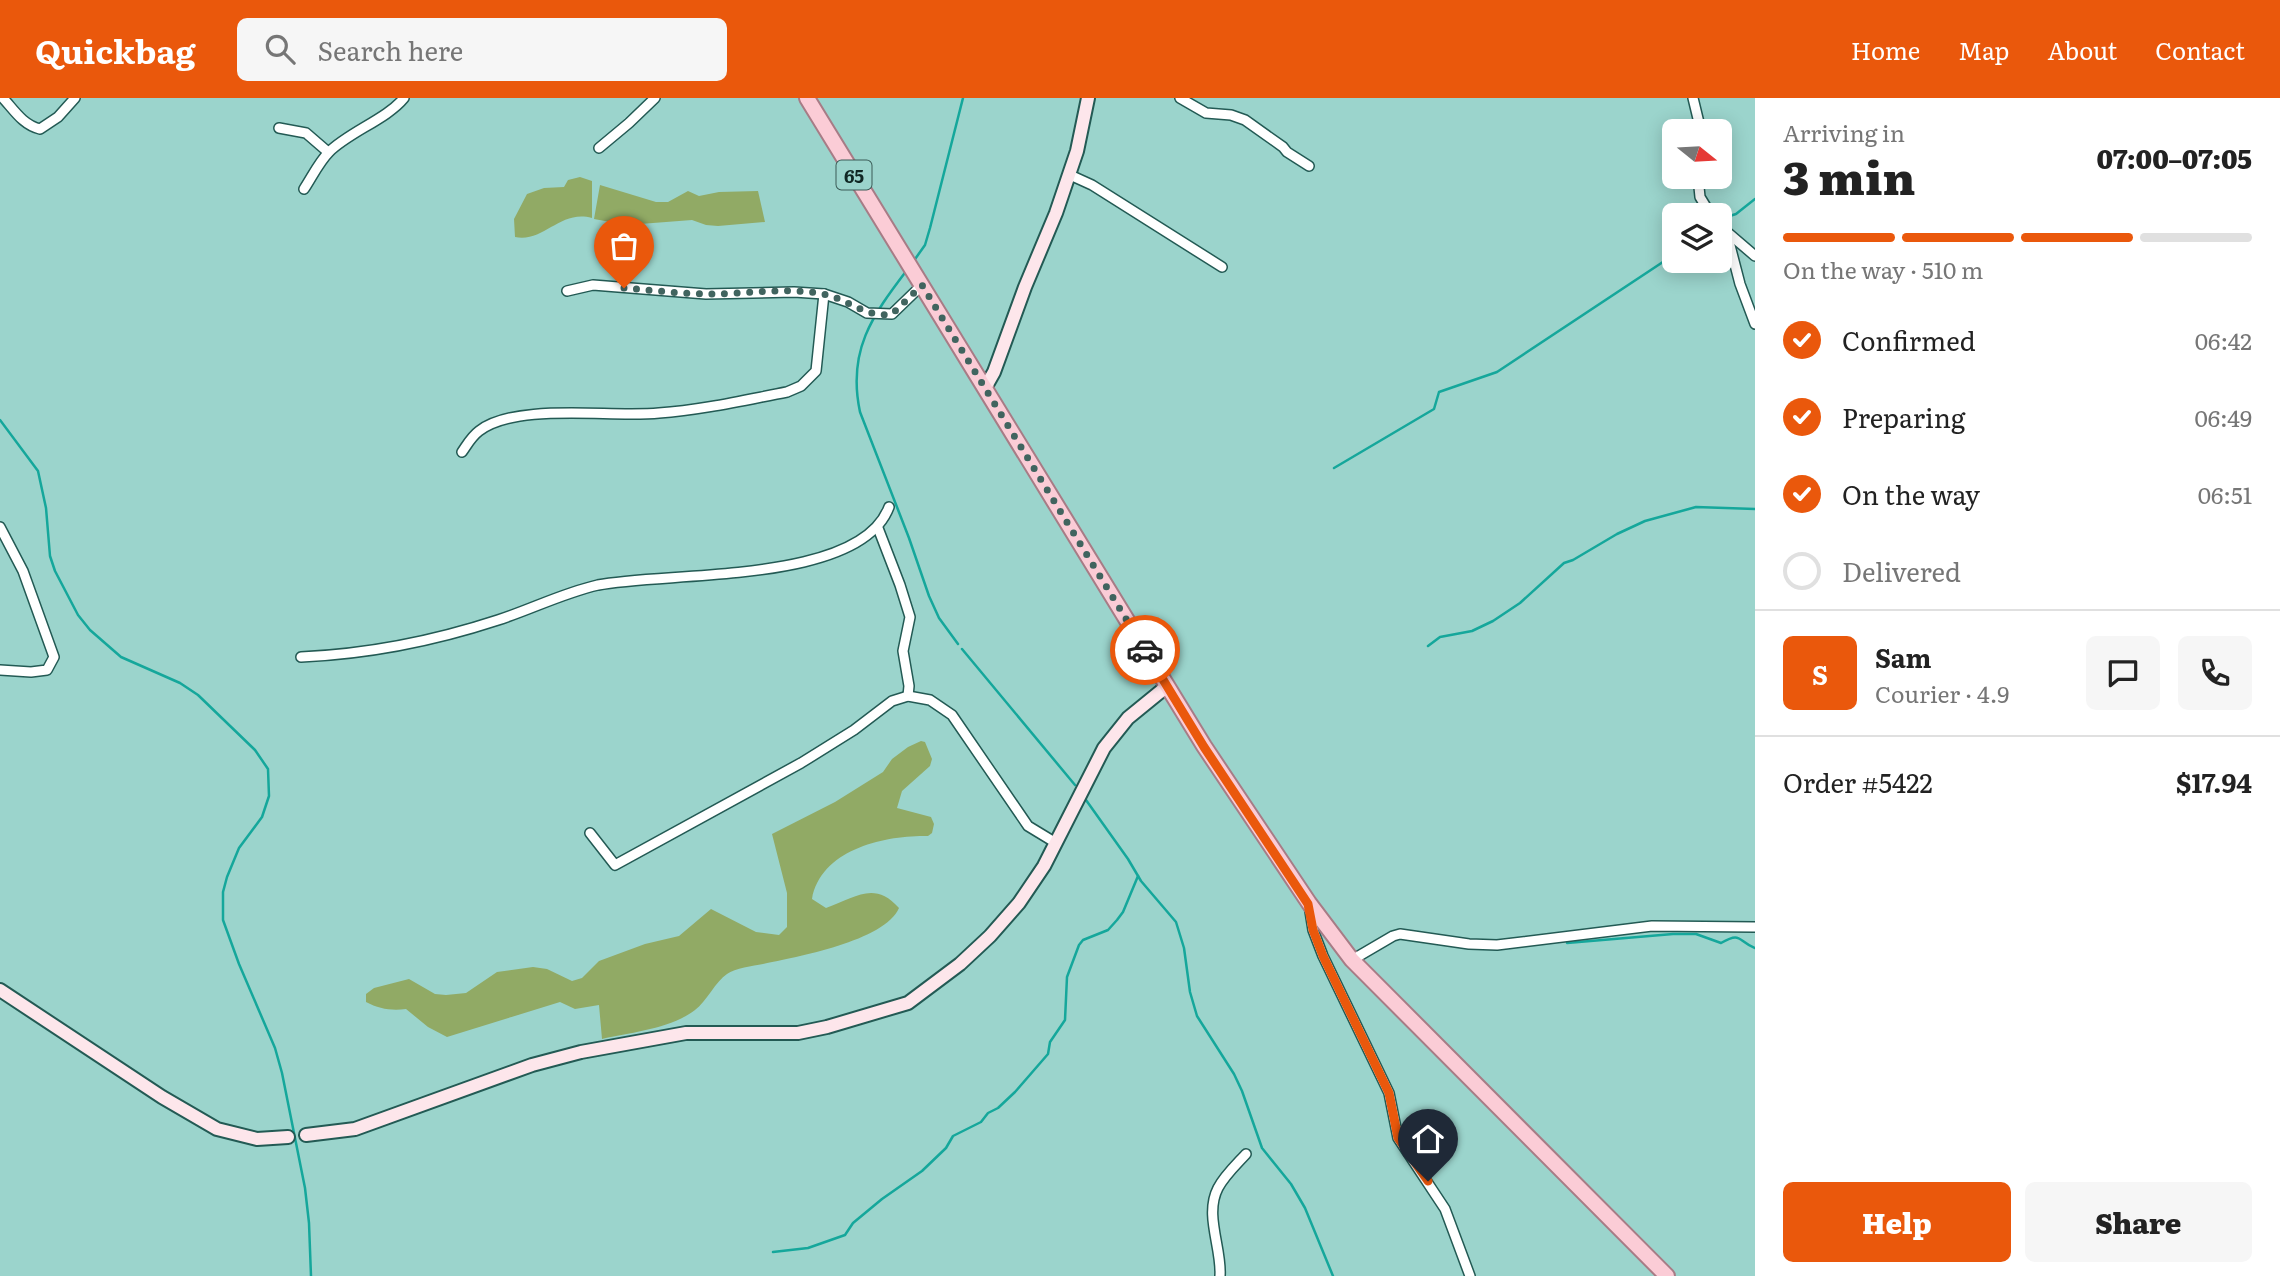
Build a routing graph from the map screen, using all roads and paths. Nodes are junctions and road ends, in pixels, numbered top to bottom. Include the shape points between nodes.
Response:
1 (3, 98) edge
2 (75, 98) edge
3 (404, 98) edge
4 (654, 98) edge
5 (807, 98) edge
6 (1087, 98) edge
7 (1180, 98) edge
8 (1693, 98) edge
9 (1698, 119) edge
10 (279, 128) dead end
11 (599, 148) dead end
12 (328, 152) junction
13 (1309, 166) dead end
14 (1070, 175) junction
15 (304, 189) dead end
16 (1732, 237) edge
17 (1755, 256) edge
18 (1732, 259) edge
19 (1222, 267) dead end
20 (919, 280) junction
21 (567, 291) dead end
22 (824, 294) junction
23 (1755, 324) edge
24 (985, 388) junction
25 (462, 452) dead end
26 (889, 507) dead end
27 (0, 527) edge
28 (878, 528) junction
29 (301, 657) dead end
30 (0, 670) edge
31 (1166, 687) junction
32 (908, 696) junction
33 (590, 833) dead end
34 (1056, 843) junction
35 (1308, 904) junction
36 (1755, 926) edge
37 (1352, 960) junction
38 (0, 990) edge
39 (306, 1135) dead end
40 (288, 1137) dead end
41 (1246, 1154) dead end
42 (1220, 1276) edge
43 (1470, 1276) edge
44 (1667, 1276) edge

1 - 2 street via 23,121 40,129
3 - 12 street
4 - 11 street
5 - 20 main road, 65
6 - 14 main road
7 - 13 street via 1206,113 1245,120
8 - 9 street
10 - 12 street via 306,133
12 - 15 street
14 - 19 street
14 - 24 main road
16 - 17 street
18 - 23 street
20 - 22 street via 892,314 867,313
20 - 24 main road, 65
21 - 22 street via 593,285 706,294
22 - 25 street via 816,371 801,386 658,414 507,418 480,431
24 - 31 main road, 65
26 - 28 street
27 - 30 street via 23,571 54,657 47,670
28 - 29 street via 830,553 784,567 601,585 423,641 353,654
28 - 32 street via 909,617 903,650
31 - 34 main road via 1128,718 1104,748
31 - 35 main road, 65
32 - 33 street via 892,701 801,763 615,865
32 - 34 street via 930,700 952,715 1028,827
34 - 39 main road via 1033,885 990,936 946,977 903,1005 798,1033 675,1034 581,1052 532,1065 364,1126
35 - 37 main road, 65
35 - 43 street via 1323,956 1389,1093 1398,1138 1446,1209
36 - 37 street via 1652,926 1497,945 1400,934
37 - 44 main road, 65
38 - 40 main road via 217,1129 257,1139
41 - 42 street via 1218,1189 1212,1206

